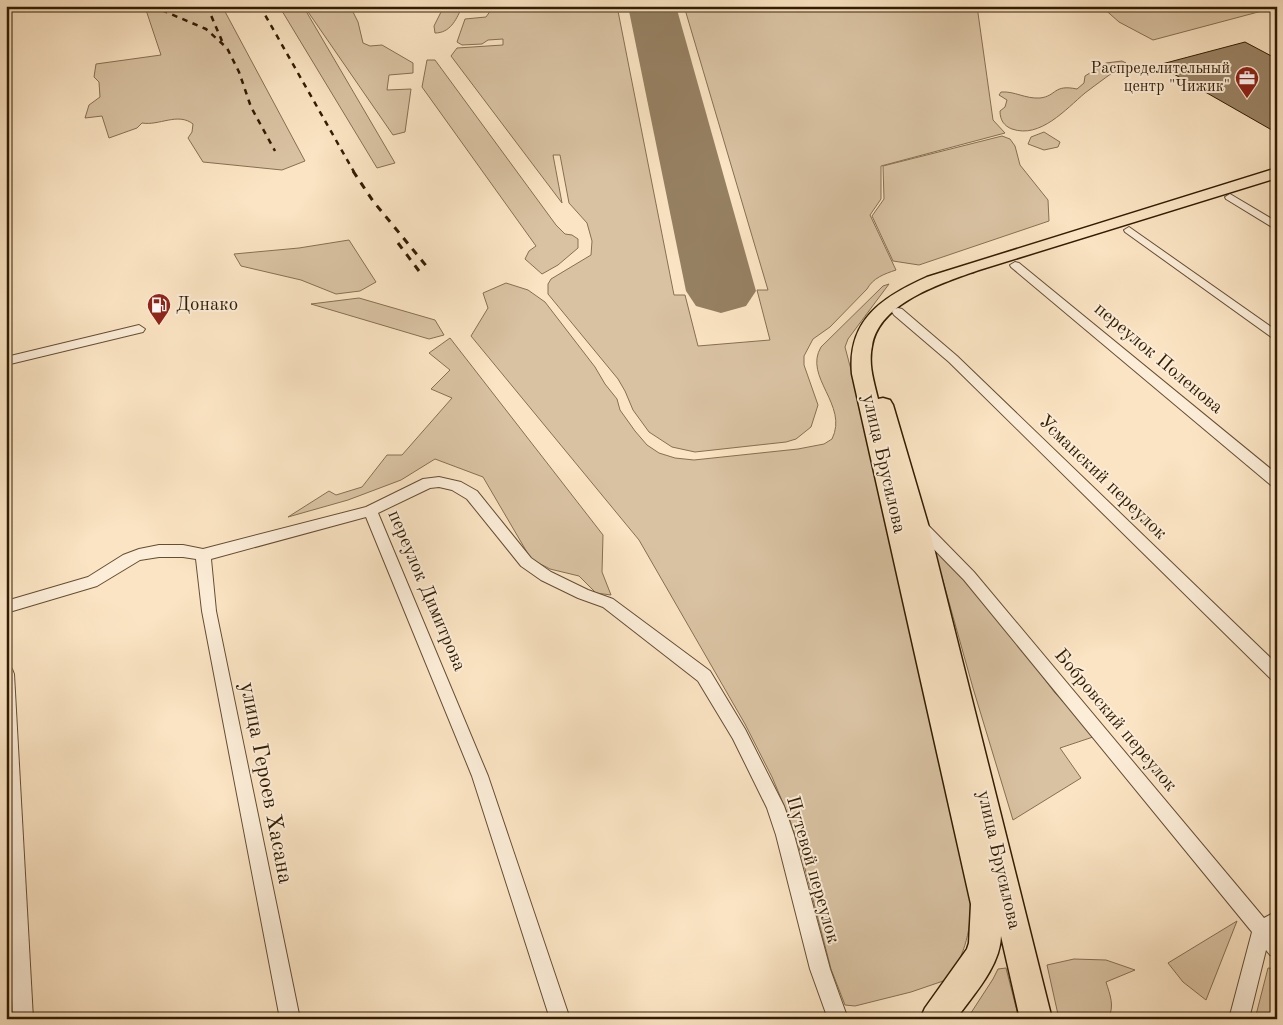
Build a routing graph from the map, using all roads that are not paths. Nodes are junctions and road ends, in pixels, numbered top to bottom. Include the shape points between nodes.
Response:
1 (1277, 173) edge
2 (1277, 183) edge
3 (1230, 197) junction
4 (1277, 227) edge
5 (1129, 230) junction
6 (1015, 265) junction
7 (898, 312) junction
8 (139, 329) dead end
9 (1277, 337) edge
10 (6, 361) edge
11 (1277, 482) edge
12 (370, 511) junction
13 (917, 524) junction
14 (203, 555) junction
15 (6, 607) edge
16 (6, 674) edge
17 (1277, 674) edge
18 (1269, 925) edge
19 (1277, 948) edge
20 (24, 1019) edge
21 (290, 1019) edge
22 (560, 1019) edge
23 (838, 1019) edge
24 (936, 1019) edge
25 (1036, 1019) edge
26 (1239, 1019) edge

1 - 24 main road, улица Брусилова via 917,288 888,306 863,338 860,354 862,374 986,904 985,943 979,959
2 - 3 main road, улица Брусилова
3 - 4 street
3 - 5 main road, улица Брусилова
5 - 6 main road, улица Брусилова
5 - 9 street
6 - 7 main road, улица Брусилова via 930,294
6 - 11 street, переулок Поленова
7 - 13 main road, улица Брусилова via 887,323 875,345 873,370
7 - 17 street, Усманский переулок via 953,359
8 - 10 street
12 - 14 street, переулок Димитрова
12 - 22 street, переулок Димитрова via 480,776
12 - 23 street, Путевой переулок via 428,483 456,486 472,495 526,562 546,576 608,603 704,676 739,734 775,806 820,969
13 - 18 street, Бобровский переулок via 969,576
13 - 25 main road, улица Брусилова
14 - 15 street, переулок Димитрова via 159,550 140,555 92,582
14 - 21 street, улица Героев Хасана via 209,611
16 - 20 street
18 - 19 street, Бобровский переулок
18 - 26 street

